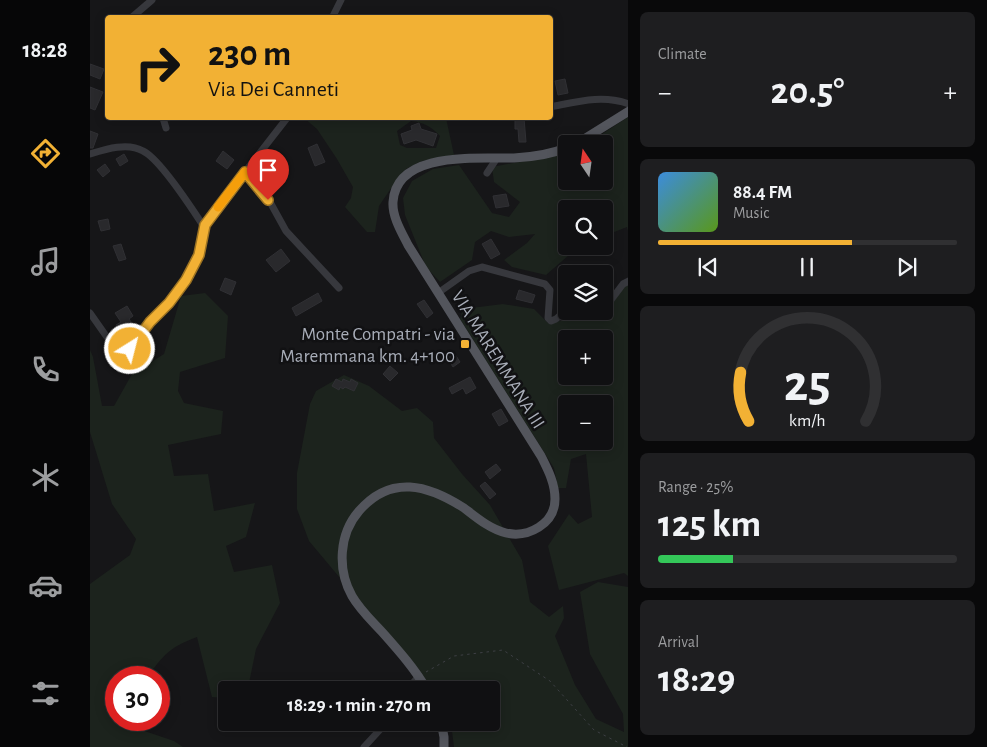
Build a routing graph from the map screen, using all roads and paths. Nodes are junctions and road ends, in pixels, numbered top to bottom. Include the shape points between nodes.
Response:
1 (152, 0) edge
2 (341, 0) edge
3 (134, 15) edge
4 (334, 15) edge
5 (628, 104) edge
6 (553, 106) edge
7 (628, 111) edge
8 (164, 120) edge
9 (285, 120) edge
10 (166, 128) dead end
11 (590, 135) edge
12 (558, 150) edge
13 (90, 154) edge
14 (497, 158) junction
15 (245, 172) junction
16 (487, 173) dead end
17 (204, 227) junction
18 (628, 282) edge
19 (339, 288) dead end
20 (438, 293) junction
21 (613, 297) edge
22 (90, 313) edge
23 (558, 318) edge
24 (418, 676) junction
25 (414, 681) edge
26 (421, 681) edge
27 (379, 731) edge
28 (443, 731) edge
29 (364, 747) edge
30 (444, 747) edge
31 (627, 747) edge

1 - 3 street
2 - 4 street
5 - 6 street via 603,98
7 - 11 main road
8 - 10 street
9 - 15 street
12 - 14 main road, VIA MAREMMANA III via 537,156
13 - 17 street via 122,147 143,151 164,171
14 - 16 street
14 - 20 main road, VIA MAREMMANA III via 429,164 410,173 397,189 393,202 397,220 408,245
15 - 17 street
15 - 19 street via 272,205 280,223
17 - 22 street via 199,255 186,280 128,351 116,350
18 - 21 street
20 - 23 street via 469,271 482,267 545,284 550,290 548,318 551,321
20 - 24 main road, VIA MAREMMANA III via 541,456 551,476 555,501 551,514 542,524 521,534 494,529 449,499 412,486 383,492 357,513 343,545 343,572 347,587 358,606
24 - 25 street
24 - 26 main road, VIA MAREMMANA III
24 - 31 path via 454,656 503,650 550,681 594,730
27 - 29 street
28 - 30 main road

